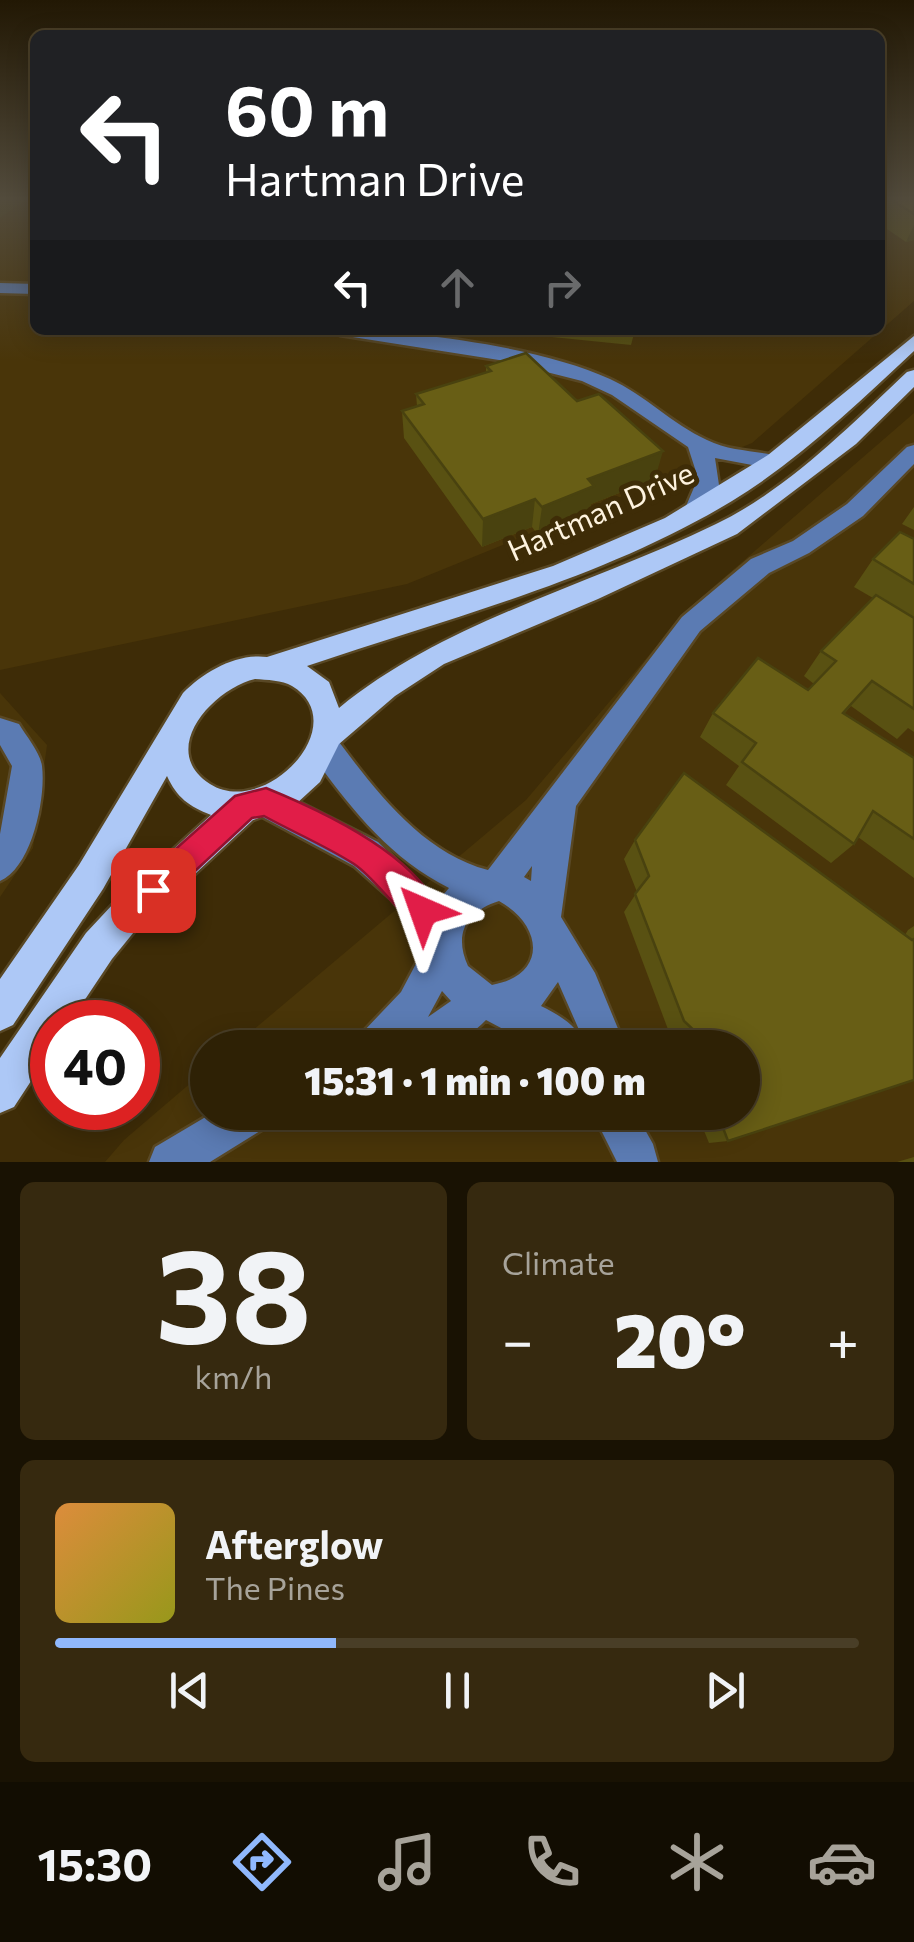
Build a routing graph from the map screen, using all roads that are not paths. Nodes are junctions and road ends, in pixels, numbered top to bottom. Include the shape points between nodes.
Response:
1 (0, 288) edge
2 (30, 289) edge
3 (369, 335) edge
4 (914, 341) edge
5 (914, 376) edge
6 (697, 444) junction
7 (914, 452) edge
8 (774, 462) junction
9 (695, 511) junction
10 (272, 667) junction
11 (4, 732) edge
12 (175, 734) junction
13 (327, 741) junction
14 (566, 794) junction
15 (255, 804) junction
16 (0, 864) edge
17 (490, 885) junction
18 (547, 926) junction
19 (443, 943) junction
20 (487, 1001) junction
21 (0, 1012) edge
22 (392, 1030) edge
23 (443, 1030) edge
24 (548, 1030) edge
25 (600, 1030) edge
26 (0, 1093) edge
27 (224, 1130) edge
28 (622, 1130) edge
29 (630, 1130) edge
30 (639, 1160) edge
31 (170, 1162) edge

1 - 2 street
3 - 6 street via 591,378 636,400
4 - 8 main road, Hartman Drive
5 - 13 main road via 838,449 729,528 420,664 385,686
6 - 8 street
6 - 9 street via 710,467 710,483
7 - 14 street via 855,510 760,566 691,624
8 - 9 main road, Hartman Drive
9 - 10 main road, Hartman Drive via 544,579
10 - 12 main road via 237,671 205,689
10 - 13 main road via 316,688 325,701
11 - 16 street via 27,764 19,833
12 - 15 main road via 181,777 196,794 219,804
12 - 21 main road via 74,905
13 - 15 main road via 292,789
13 - 17 street via 396,837 431,863
14 - 17 street
14 - 18 street via 550,845
15 - 19 street via 366,854 403,887
15 - 26 main road via 126,915
17 - 18 street via 532,900
17 - 19 street via 455,904
18 - 20 street via 546,970 538,984 510,1002
18 - 25 street
19 - 20 street via 455,980
19 - 22 street via 414,1006
20 - 23 street
20 - 24 street
27 - 31 street
28 - 30 street
29 - 30 street

